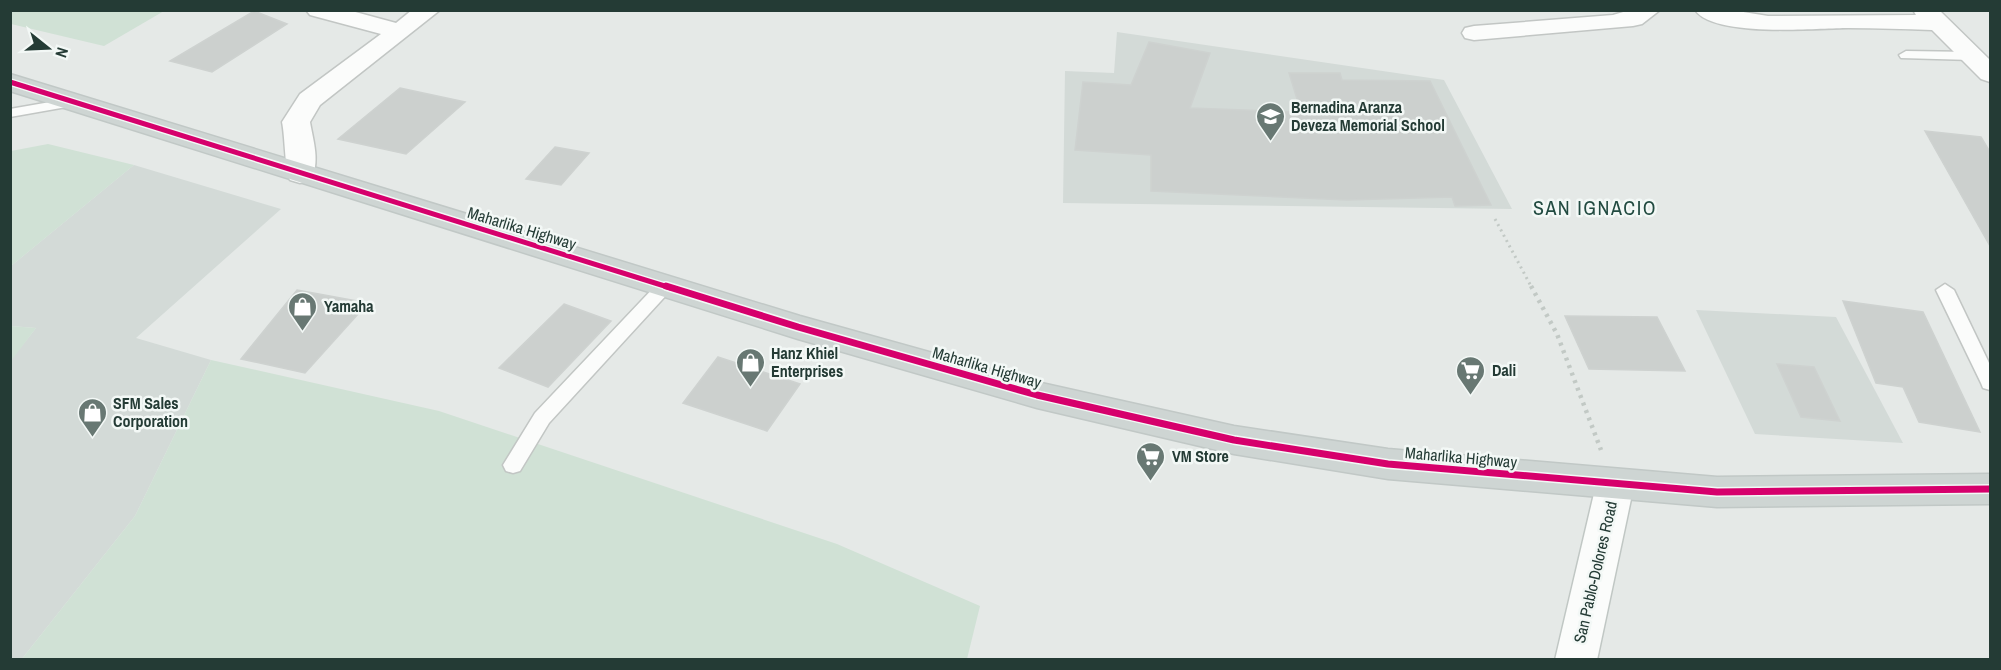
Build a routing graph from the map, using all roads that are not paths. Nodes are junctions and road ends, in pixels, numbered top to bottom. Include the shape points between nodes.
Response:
1 (318, 10) edge
2 (428, 10) edge
3 (1648, 10) edge
4 (1707, 10) edge
5 (1931, 17) edge
6 (399, 31) junction
7 (1474, 33) dead end
8 (1906, 56) dead end
9 (1972, 56) junction
10 (1990, 74) edge
11 (10, 82) edge
12 (73, 102) junction
13 (10, 113) edge
14 (300, 174) junction
15 (665, 286) junction
16 (1945, 290) dead end
17 (1990, 383) edge
18 (513, 465) dead end
19 (1615, 485) junction
20 (1990, 489) edge
21 (1576, 660) edge

1 - 6 street
2 - 6 street
3 - 7 street via 1633,19 1613,22
4 - 5 street via 1750,23
5 - 9 street
6 - 14 street via 309,100 296,122
8 - 9 lane
9 - 10 street
11 - 12 main road, Maharlika Highway
12 - 13 lane
12 - 14 main road, Maharlika Highway
14 - 15 main road, Maharlika Highway
15 - 18 lane via 542,418
15 - 19 main road, Maharlika Highway via 1037,395 1234,440 1388,464
16 - 17 lane
19 - 20 main road, Maharlika Highway via 1717,492
19 - 21 street, San Pablo-Dolores Road

